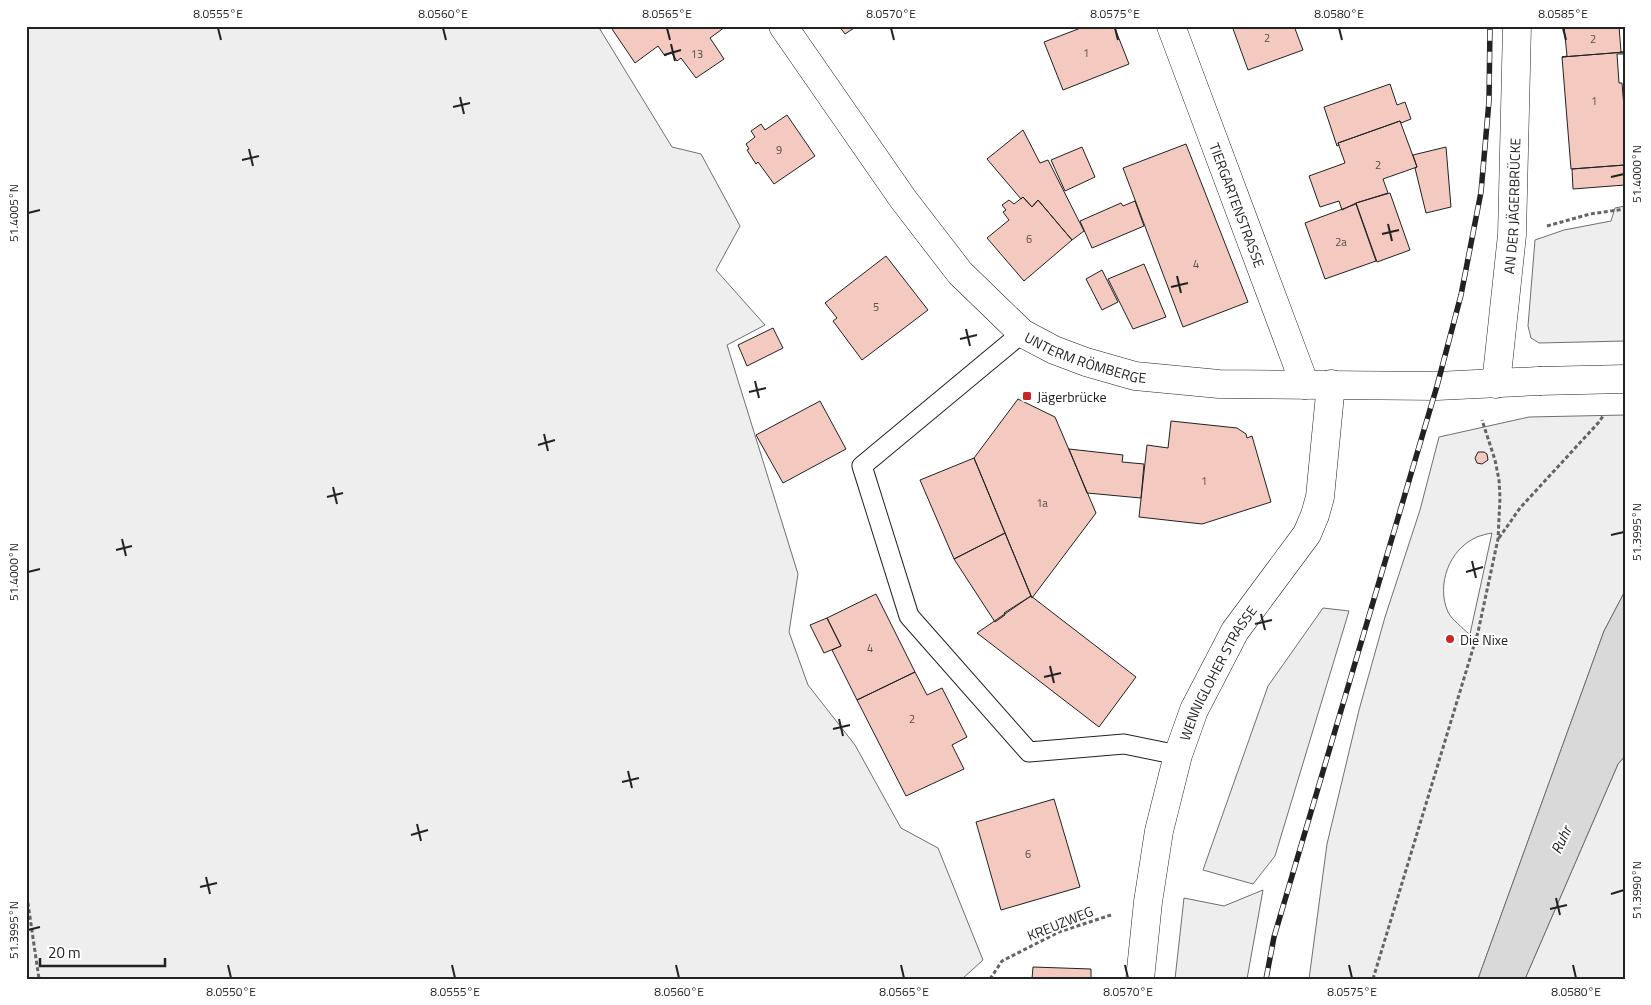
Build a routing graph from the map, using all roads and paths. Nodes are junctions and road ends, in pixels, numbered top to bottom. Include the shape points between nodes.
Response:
1 (783, 26) edge
2 (1171, 26) edge
3 (1517, 26) edge
4 (1625, 209) edge
5 (1512, 235) junction
6 (1022, 332) junction
7 (1625, 379) edge
8 (1318, 384) junction
9 (1483, 384) junction
10 (1607, 410) dead end
11 (1498, 539) junction
12 (1178, 755) junction
13 (26, 890) edge
14 (1148, 902) junction
15 (38, 979) edge
16 (990, 979) edge
17 (1140, 979) edge
18 (1373, 979) edge

1 - 6 main road, UNTERM RÖMBERGE via 960,273
2 - 8 main road, TIERGARTENSTRASSE
3 - 5 main road, AN DER JÄGERBRÜCKE
4 - 5 path via 1590,214
5 - 9 main road, AN DER JÄGERBRÜCKE
6 - 8 main road, UNTERM RÖMBERGE via 1054,350 1135,376 1219,384
6 - 12 lane via 862,466 909,616 1029,752 1124,744
7 - 9 main road, UNTERM RÖMBERGE, bridge
8 - 9 main road, UNTERM RÖMBERGE
8 - 12 main road, WENNIGLOHER STRASSE via 1322,488 1315,515 1307,534 1235,630 1194,710
9 - 11 path via 1499,480
10 - 11 path via 1520,508
11 - 18 path via 1478,632
12 - 14 main road, WENNIGLOHER STRASSE via 1159,832
13 - 15 path
14 - 16 path, KREUZWEG via 1059,932 1002,961
14 - 17 main road, WENNIGLOHER STRASSE

